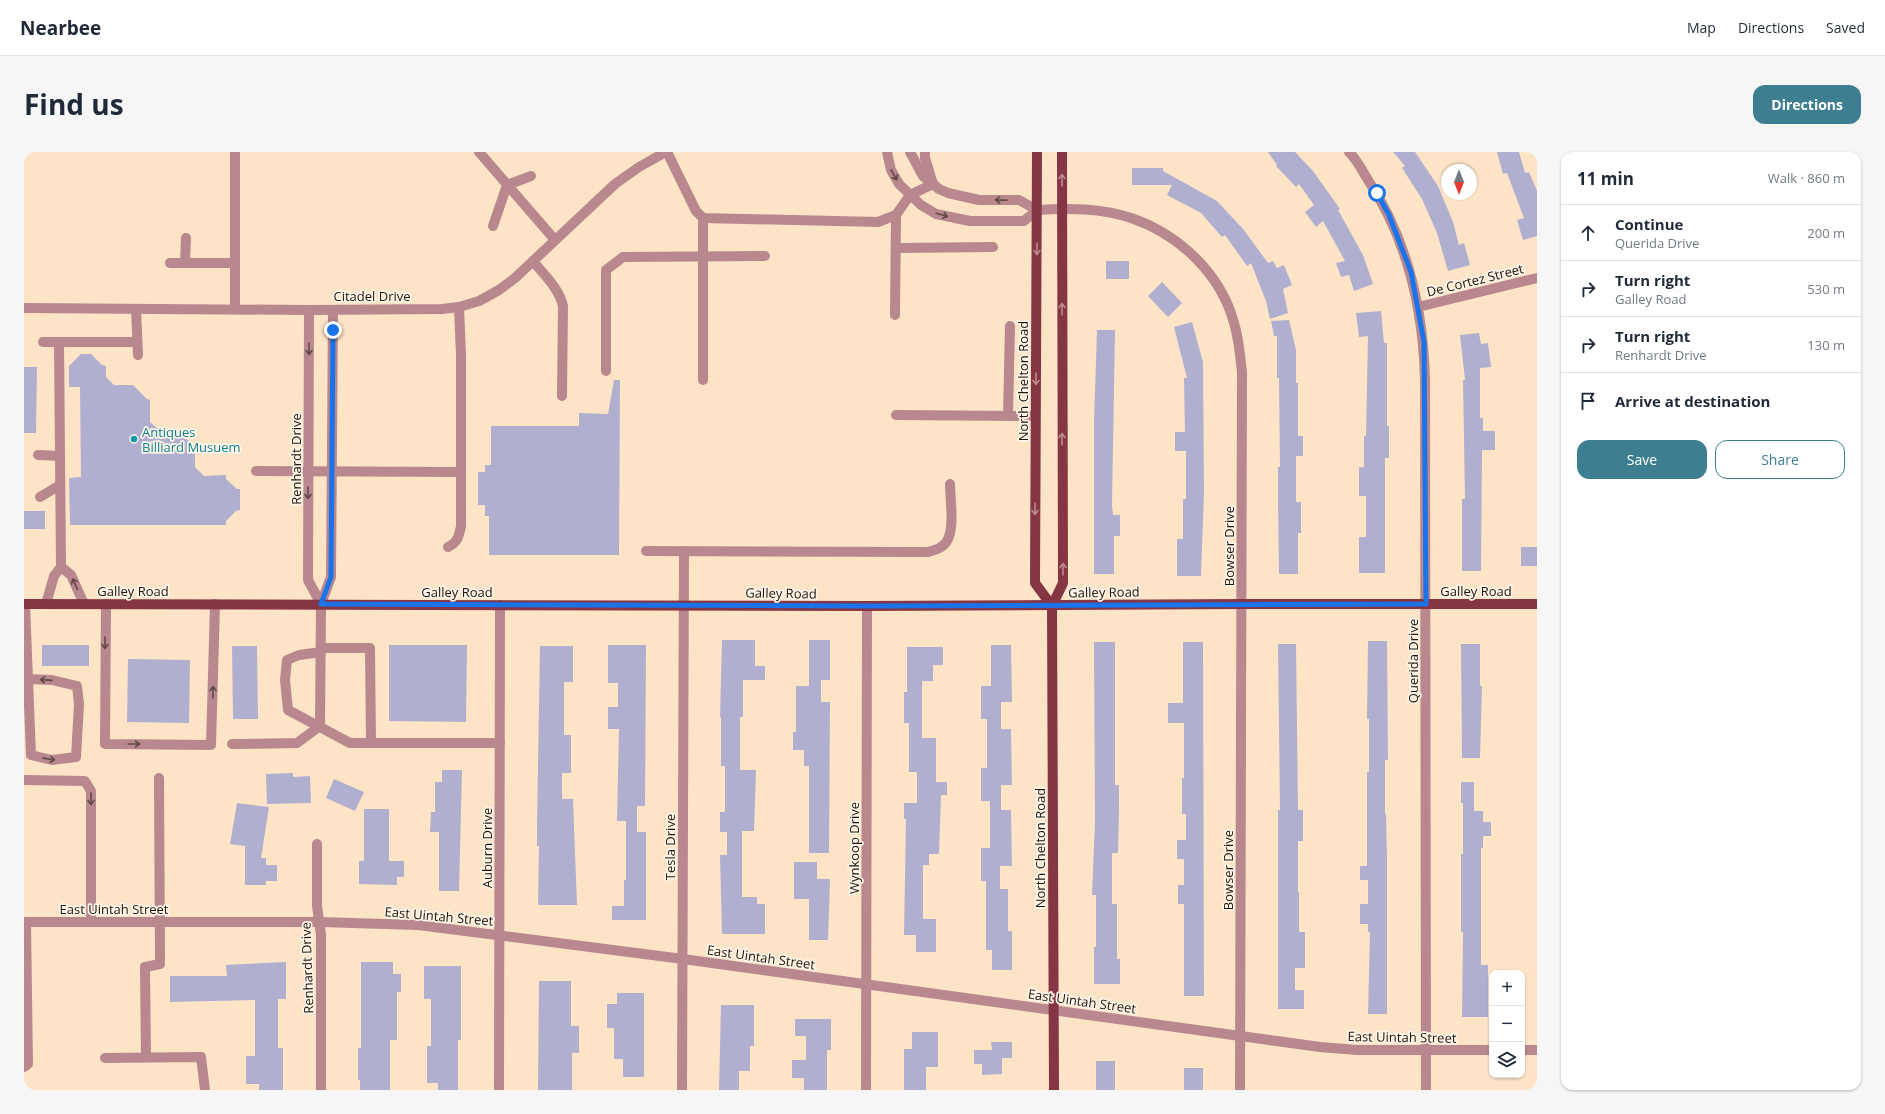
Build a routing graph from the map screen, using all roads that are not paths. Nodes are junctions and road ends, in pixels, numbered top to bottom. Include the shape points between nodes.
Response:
1 (235, 152) edge
2 (479, 152) edge
3 (667, 152) edge
4 (887, 152) edge
5 (910, 152) edge
6 (925, 152) edge
7 (1037, 152) edge
8 (1062, 152) edge
9 (1350, 152) edge
10 (531, 176) dead end
11 (933, 184) junction
12 (506, 185) junction
13 (910, 195) junction
14 (1062, 209) junction
15 (1038, 210) junction
16 (896, 216) junction
17 (703, 218) junction
18 (493, 226) dead end
19 (186, 238) dead end
20 (555, 240) junction
21 (993, 247) dead end
22 (896, 248) junction
23 (765, 256) dead end
24 (702, 257) junction
25 (533, 261) junction
26 (170, 263) dead end
27 (185, 263) junction
28 (235, 263) junction
29 (1537, 278) edge
30 (459, 307) junction
31 (1418, 307) junction
32 (24, 308) edge
33 (136, 308) junction
34 (235, 309) junction
35 (310, 310) junction
36 (333, 310) junction
37 (895, 314) dead end
38 (1010, 326) dead end
39 (43, 342) dead end
40 (59, 342) junction
41 (137, 342) junction
42 (138, 355) dead end
43 (606, 370) dead end
44 (703, 380) dead end
45 (562, 396) dead end
46 (896, 415) dead end
47 (1008, 415) junction
48 (1035, 416) junction
49 (38, 456) dead end
50 (60, 456) junction
51 (256, 471) dead end
52 (309, 471) junction
53 (332, 472) junction
54 (461, 472) junction
55 (950, 484) dead end
56 (60, 485) junction
57 (40, 497) dead end
58 (448, 547) dead end
59 (646, 551) dead end
60 (684, 552) junction
61 (61, 567) junction
62 (25, 604) edge
63 (46, 604) junction
64 (84, 604) junction
65 (106, 604) junction
66 (215, 604) junction
67 (321, 604) junction
68 (1242, 604) junction
69 (1426, 604) junction
70 (1537, 604) edge
71 (500, 605) junction
72 (683, 605) junction
73 (867, 606) junction
74 (1052, 606) junction
75 (321, 650) junction
76 (28, 678) junction
77 (320, 726) junction
78 (371, 743) junction
79 (500, 743) junction
80 (232, 744) dead end
81 (160, 778) dead end
82 (24, 780) edge
83 (317, 844) dead end
84 (25, 922) edge
85 (91, 922) junction
86 (319, 922) junction
87 (160, 923) junction
88 (500, 935) junction
89 (683, 960) junction
90 (868, 985) junction
91 (1054, 1010) junction
92 (1240, 1036) junction
93 (1489, 1050) edge
94 (1525, 1050) edge
95 (1537, 1050) edge
96 (1426, 1051) junction
97 (146, 1057) junction
98 (105, 1058) dead end
99 (24, 1067) edge
100 (205, 1090) edge
101 (321, 1090) edge
102 (499, 1090) edge
103 (682, 1090) edge
104 (866, 1090) edge
105 (1054, 1090) edge
106 (1240, 1090) edge
107 (1426, 1090) edge

1 - 28 street
2 - 12 street
3 - 17 street via 696,211
3 - 20 street, Citadel Drive via 639,167 616,184
4 -> 13 street via 891,170 899,184
5 - 11 street via 923,176
6 - 11 street
7 - 15 main road, North Chelton Road
14 -> 8 main road, North Chelton Road
9 - 31 street, Querida Drive via 1389,215 1411,272
10 - 12 street
11 - 13 street
15 -> 11 street via 1019,200 972,198 948,193
12 - 18 street
12 - 20 street
13 -> 15 street via 936,214 970,221 1024,221
13 - 16 street
14 - 15 street, Bowser Drive
14 - 68 street, Bowser Drive via 1106,212 1131,218 1155,228 1194,256 1212,277 1224,297 1234,322 1242,372
74 -> 14 main road, North Chelton Road via 1063,583
15 -> 48 main road, North Chelton Road
16 - 17 street via 878,222
16 - 22 street
17 - 24 street
19 - 27 street
20 - 25 street, Citadel Drive
21 - 22 street
22 - 37 street
23 - 24 street
24 - 43 street via 623,257 606,270
24 - 44 street
25 - 30 street, Citadel Drive via 499,290 479,301
25 - 45 street via 556,289 563,306
26 - 27 street
27 - 28 street
28 - 34 street
29 - 31 street, De Cortez Street
30 - 36 street, Citadel Drive
30 - 54 street
31 - 69 street, Querida Drive via 1424,342 1425,379
32 - 33 street, Citadel Drive
33 - 34 street, Citadel Drive
33 - 41 street
34 - 35 street, Citadel Drive
35 - 36 street, Citadel Drive
35 -> 52 street, Renhardt Drive
36 - 53 street, Renhardt Drive
38 - 47 street
39 - 40 street
40 - 41 street
40 - 50 street
41 - 42 street
46 - 47 street
47 - 48 street
48 -> 74 main road, North Chelton Road via 1035,583
49 - 50 street
50 - 56 street
51 - 52 street
52 - 53 street
52 -> 67 street, Renhardt Drive via 308,580
53 - 54 street
53 - 67 street, Renhardt Drive via 331,577
54 - 58 street via 461,526 455,544
55 - 60 street via 951,531 947,542 938,549 928,552
56 - 57 street
56 - 61 street
59 - 60 street
60 - 72 street, Tesla Drive
61 - 63 street via 54,576
64 -> 61 street via 71,575
62 - 63 main road, Galley Road
62 - 76 street
63 - 64 main road, Galley Road
64 - 65 main road, Galley Road
65 - 66 main road, Galley Road
65 -> 66 street via 105,744 204,745 211,745
66 - 67 main road, Galley Road
67 - 71 main road, Galley Road
67 - 75 street, Renhardt Drive
68 - 69 main road, Galley Road
68 - 74 main road, Galley Road
68 - 92 street, Bowser Drive
69 - 70 main road, Galley Road
69 - 96 street, Querida Drive
71 - 72 main road, Galley Road
71 - 79 street, Auburn Drive
72 - 73 main road, Galley Road
72 - 89 street, Tesla Drive
73 - 74 main road, Galley Road
73 - 90 street, Wynkoop Drive
74 - 91 main road, North Chelton Road
75 - 77 street, Renhardt Drive
75 - 77 street via 287,660 285,680 288,710
75 - 78 street via 370,648
76 -> 76 street via 31,755 52,760 76,757 79,704 77,686
77 - 78 street via 350,743
77 - 80 street via 297,743
78 - 79 street
79 - 88 street, Auburn Drive
81 - 87 street
82 -> 85 street via 85,781 91,791
83 - 86 street, Renhardt Drive
84 - 85 street, East Uintah Street
84 - 99 street via 28,1064
85 - 87 street, East Uintah Street
86 - 87 street, East Uintah Street
86 - 88 street, East Uintah Street via 401,924
86 - 101 street, Renhardt Drive
87 - 97 street via 160,964 145,967
88 - 89 street, East Uintah Street
88 - 102 street, Auburn Drive
89 - 90 street, East Uintah Street
89 - 103 street, Tesla Drive
90 - 91 street, East Uintah Street
90 - 104 street, Wynkoop Drive
91 - 92 street, East Uintah Street
91 - 105 main road, North Chelton Road
92 - 96 street, East Uintah Street via 1357,1050
92 - 106 street, Bowser Drive
93 - 96 street, East Uintah Street
94 - 95 street
96 - 107 street, Querida Drive
97 - 98 street
97 - 100 street via 201,1057

